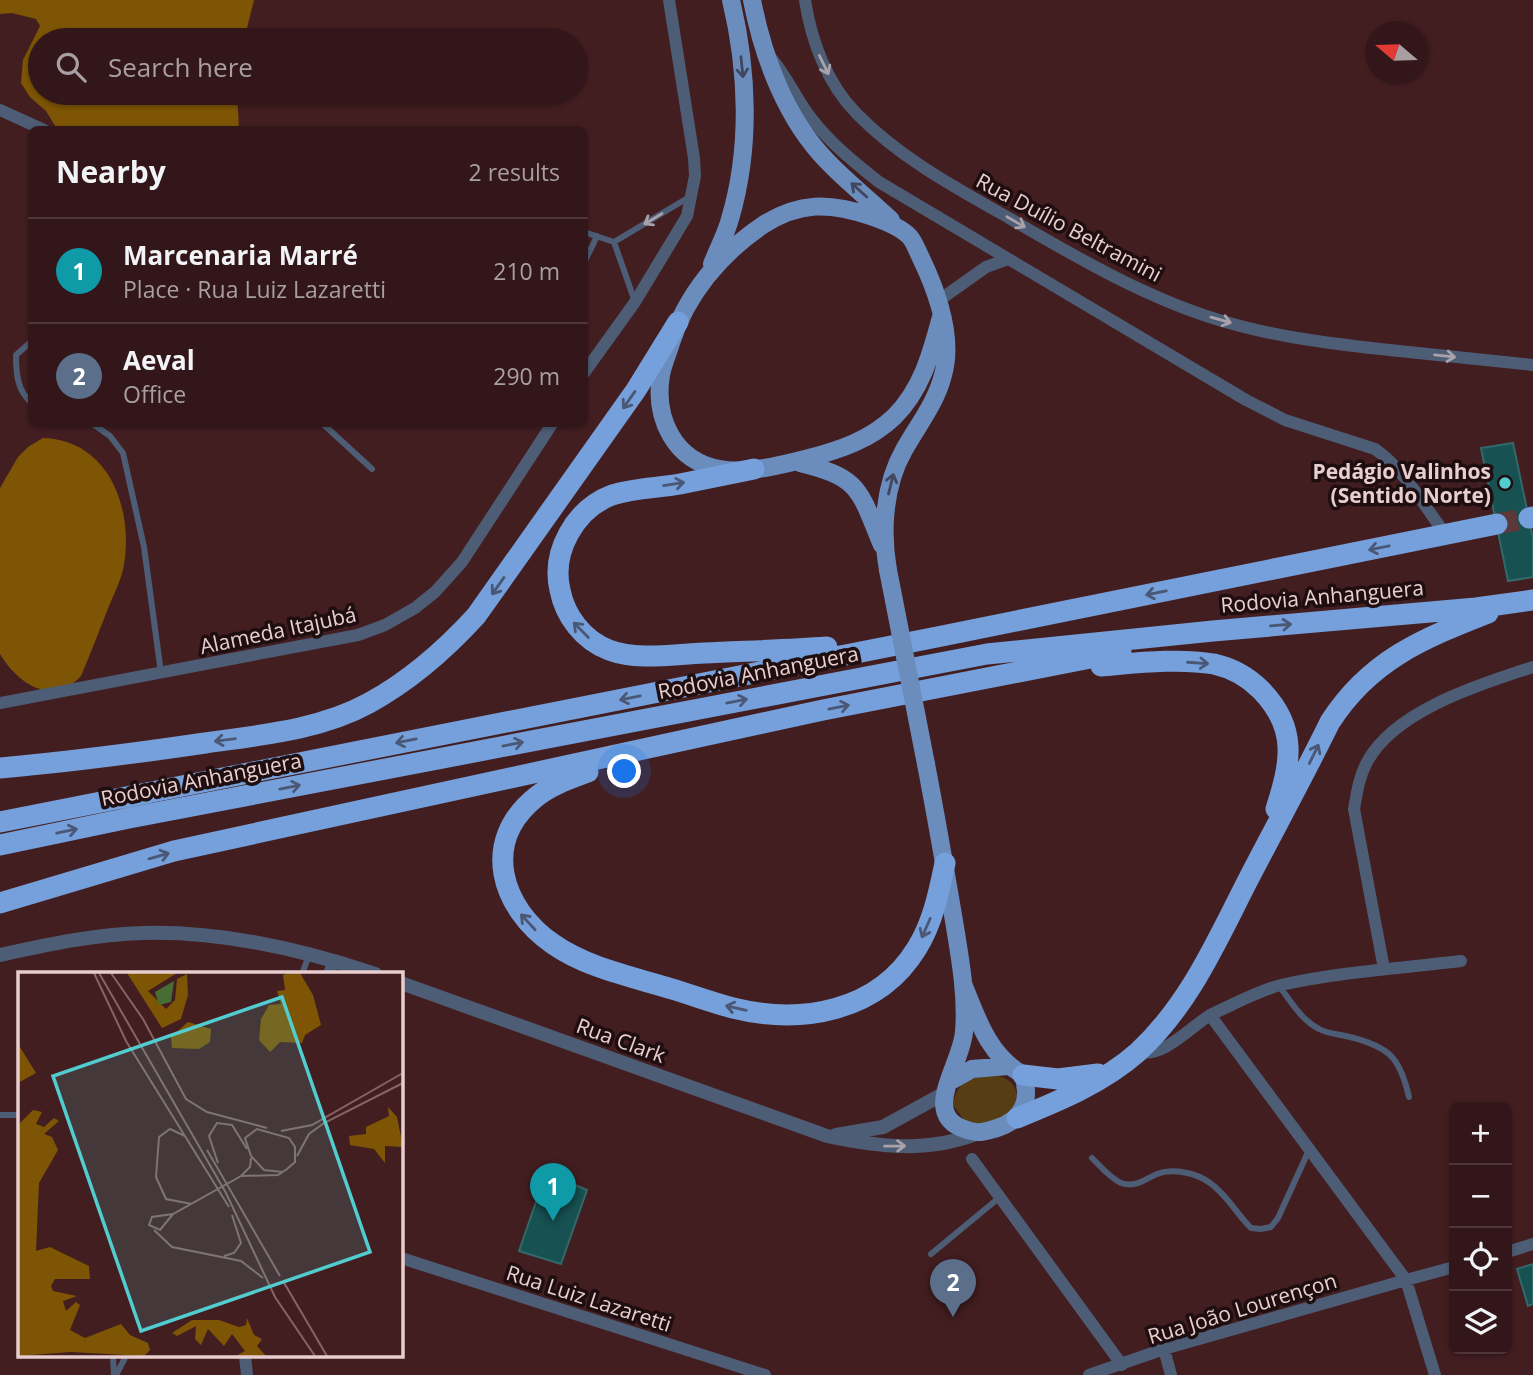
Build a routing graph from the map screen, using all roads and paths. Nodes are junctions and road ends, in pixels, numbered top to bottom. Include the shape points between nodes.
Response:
1 (669, 0) edge
2 (731, 0) edge
3 (752, 0) edge
4 (805, 0) edge
5 (767, 54) junction
6 (0, 110) edge
7 (35, 126) edge
8 (693, 195) junction
9 (588, 233) edge
10 (597, 236) junction
11 (909, 236) junction
12 (614, 242) junction
13 (588, 255) edge
14 (1007, 259) junction
15 (708, 274) junction
16 (635, 302) junction
17 (939, 309) junction
18 (678, 322) junction
19 (28, 344) edge
20 (1533, 365) edge
21 (588, 366) edge
22 (28, 400) edge
23 (97, 427) edge
24 (326, 427) edge
25 (550, 427) edge
26 (796, 462) junction
27 (372, 469) dead end
28 (754, 469) junction
29 (1497, 524) tunnel mouth
30 (1446, 535) junction
31 (885, 552) junction
32 (1525, 601) edge
33 (1213, 631) junction
34 (937, 638) junction
35 (1533, 667) edge
36 (161, 673) junction
37 (1008, 675) junction
38 (0, 703) edge
39 (652, 748) junction
40 (0, 768) edge
41 (0, 822) edge
42 (0, 845) edge
43 (944, 863) junction
44 (1249, 879) junction
45 (0, 903) edge
46 (0, 955) edge
47 (309, 955) junction
48 (1461, 961) dead end
49 (332, 967) edge
50 (1384, 969) junction
51 (303, 972) edge
52 (362, 972) edge
53 (402, 983) edge
54 (964, 986) junction
55 (1279, 986) junction
56 (1210, 1015) junction
57 (1139, 1051) junction
58 (1016, 1070) junction
59 (1114, 1071) junction
60 (946, 1088) junction
61 (1409, 1097) dead end
62 (0, 1115) edge
63 (18, 1115) edge
64 (1017, 1118) junction
65 (978, 1133) junction
66 (827, 1136) junction
67 (1309, 1150) junction
68 (1092, 1158) dead end
69 (972, 1159) dead end
70 (1000, 1196) junction
71 (1533, 1244) edge
72 (1512, 1250) edge
73 (931, 1254) dead end
74 (402, 1258) edge
75 (1449, 1267) edge
76 (1406, 1280) junction
77 (1164, 1349) junction
78 (125, 1358) edge
79 (1123, 1370) edge
80 (115, 1375) edge
81 (765, 1375) edge
82 (1089, 1375) edge
83 (1171, 1375) edge
84 (1435, 1375) edge

1 - 8 street via 694,158
2 -> 15 main road via 743,73 745,134 730,220
3 - 5 main road
4 -> 20 street, Rua Duílio Beltramini via 808,22 831,79 855,113 894,147 936,177 1140,290 1219,320 1308,341
11 -> 5 main road via 818,151 788,106
5 - 14 street via 811,119 855,163
6 - 7 street
8 -> 12 lane
8 - 16 street via 687,216
9 - 10 lane
10 - 12 lane
10 - 13 lane
11 - 15 main road via 851,209 807,206 769,221 740,240
11 - 17 main road
12 - 16 lane
14 - 17 street via 986,267
14 - 30 street via 1246,400 1285,420 1375,449 1400,472
15 - 18 main road
16 - 21 street
17 - 26 main road via 929,365 894,417 870,435
31 -> 17 main road via 893,475 943,374 947,351
18 - 28 main road via 662,375 660,401 666,429 688,456 705,465 722,470
18 -> 40 highway via 636,390 476,617 417,673 367,704 280,732 108,758
19 - 22 lane via 16,355 16,374
23 - 36 lane via 123,453 144,547
24 - 27 lane
25 - 36 street, Alameda Itajubá via 462,562 415,608 358,635
26 - 28 main road
26 - 31 main road via 836,473 851,483
34 -> 28 highway via 654,655 609,650 583,634 562,600 558,567 569,533 589,508 620,493
29 - 30 highway, Rodovia Anhanguera
30 -> 34 highway, Rodovia Anhanguera
31 - 43 main road, bridge
33 -> 32 highway, Rodovia Anhanguera
44 -> 32 highway via 1330,722 1349,695 1409,647
33 - 37 highway
42 -> 33 highway, Rodovia Anhanguera via 949,660
34 -> 41 highway, Rodovia Anhanguera
35 - 50 street via 1462,691 1419,715 1380,744 1368,761 1354,808
36 - 38 street, Alameda Itajubá
39 -> 37 highway
37 -> 44 highway via 1199,662 1232,670 1256,685 1280,713 1288,757 1284,785
43 -> 39 highway via 930,920 904,966 870,995 827,1012 792,1015 735,1008 598,965 554,945 526,922 505,884 504,844 516,819 543,792
45 -> 39 highway via 174,851
43 - 54 main road
44 - 57 highway via 1197,981
46 - 47 street via 141,933 228,936
47 - 49 street
47 - 51 lane
48 - 50 street
49 - 52 street
50 - 55 street
53 - 66 street, Rua Clark
54 - 58 main road via 992,1048
54 - 60 main road via 964,1032
55 - 56 street
55 - 61 lane via 1306,1021 1322,1031 1376,1044 1389,1054 1403,1072
56 - 57 street via 1158,1051
56 - 67 street
57 - 59 highway
58 - 59 highway via 1058,1079
58 - 60 main road via 972,1069
58 - 64 main road via 1027,1087 1027,1099
59 - 64 highway
60 - 65 main road via 942,1104 947,1116
60 - 66 street, Rua Clark via 883,1127
62 - 63 lane
64 - 65 main road
66 -> 65 street, Rua Clark via 887,1147 958,1141
67 - 68 lane via 1278,1218 1271,1227 1261,1229 1251,1228 1210,1182 1175,1171 1137,1185 1123,1183
67 - 76 street
69 - 70 street
70 - 73 lane
70 - 79 street
71 - 72 street
74 - 81 street, Rua Luiz Lazaretti
75 - 76 street, Rua João Lourençon
76 - 77 street, Rua João Lourençon
76 - 84 street
77 - 79 street, Rua João Lourençon
77 - 83 street
78 - 80 lane
79 - 82 street, Rua João Lourençon

